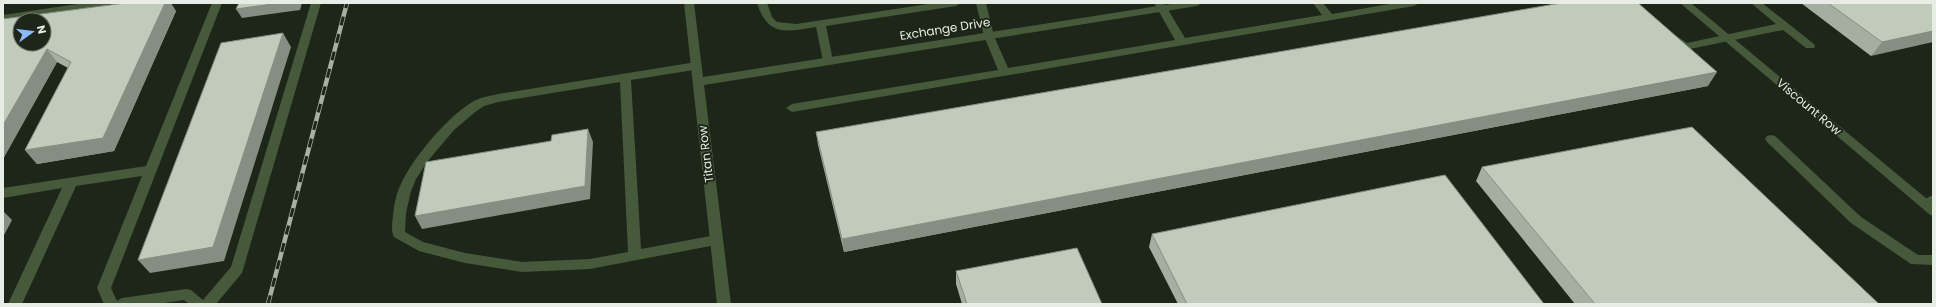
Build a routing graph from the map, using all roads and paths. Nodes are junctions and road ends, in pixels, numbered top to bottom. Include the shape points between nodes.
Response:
1 (106, 3) edge
2 (217, 3) edge
3 (316, 3) edge
4 (689, 3) edge
5 (762, 3) edge
6 (956, 3) edge
7 (981, 3) edge
8 (1197, 3) edge
9 (1318, 3) edge
10 (1414, 3) edge
11 (1685, 3) edge
12 (1756, 3) edge
13 (1161, 6) edge
14 (3, 18) edge
15 (1330, 18) junction
16 (820, 23) junction
17 (1785, 26) junction
18 (1669, 32) edge
19 (989, 36) junction
20 (1728, 39) junction
21 (1182, 42) junction
22 (1810, 46) dead end
23 (828, 61) junction
24 (696, 66) junction
25 (1005, 73) junction
26 (625, 77) junction
27 (697, 82) junction
28 (792, 108) dead end
29 (1770, 139) dead end
30 (151, 170) junction
31 (71, 183) junction
32 (3, 193) edge
33 (1930, 205) edge
34 (716, 240) junction
35 (635, 255) junction
36 (1933, 260) edge
37 (15, 304) edge
38 (111, 304) edge
39 (127, 304) edge
40 (198, 304) edge
41 (208, 304) edge
42 (724, 304) edge

1 - 14 street
2 - 30 street
3 - 41 street via 236,269
4 - 24 street, Titan Row
5 - 16 street via 766,18 777,27
6 - 16 street
7 - 19 street
8 - 13 street, Exchange Drive
9 - 15 street
10 - 15 street
11 - 20 street, Viscount Row
12 - 17 street
13 - 19 street, Exchange Drive
13 - 21 street
15 - 21 street
16 - 23 street
17 - 20 street
17 - 22 street
18 - 20 street via 1685,47
19 - 23 street, Exchange Drive
19 - 25 street
20 - 33 street, Viscount Row
21 - 25 street
23 - 27 street, Exchange Drive
24 - 26 street
24 - 27 street, Titan Row
25 - 28 street
26 - 35 street
26 - 35 street via 498,98 478,104 456,122 409,178 398,215 399,234 419,246 465,258 522,267 590,264
27 - 34 street, Titan Row
29 - 36 street via 1856,220 1916,260
30 - 31 street
30 - 38 street via 104,288
31 - 32 street
31 - 37 street
34 - 35 street
34 - 42 street, Titan Row
39 - 40 street via 186,294

